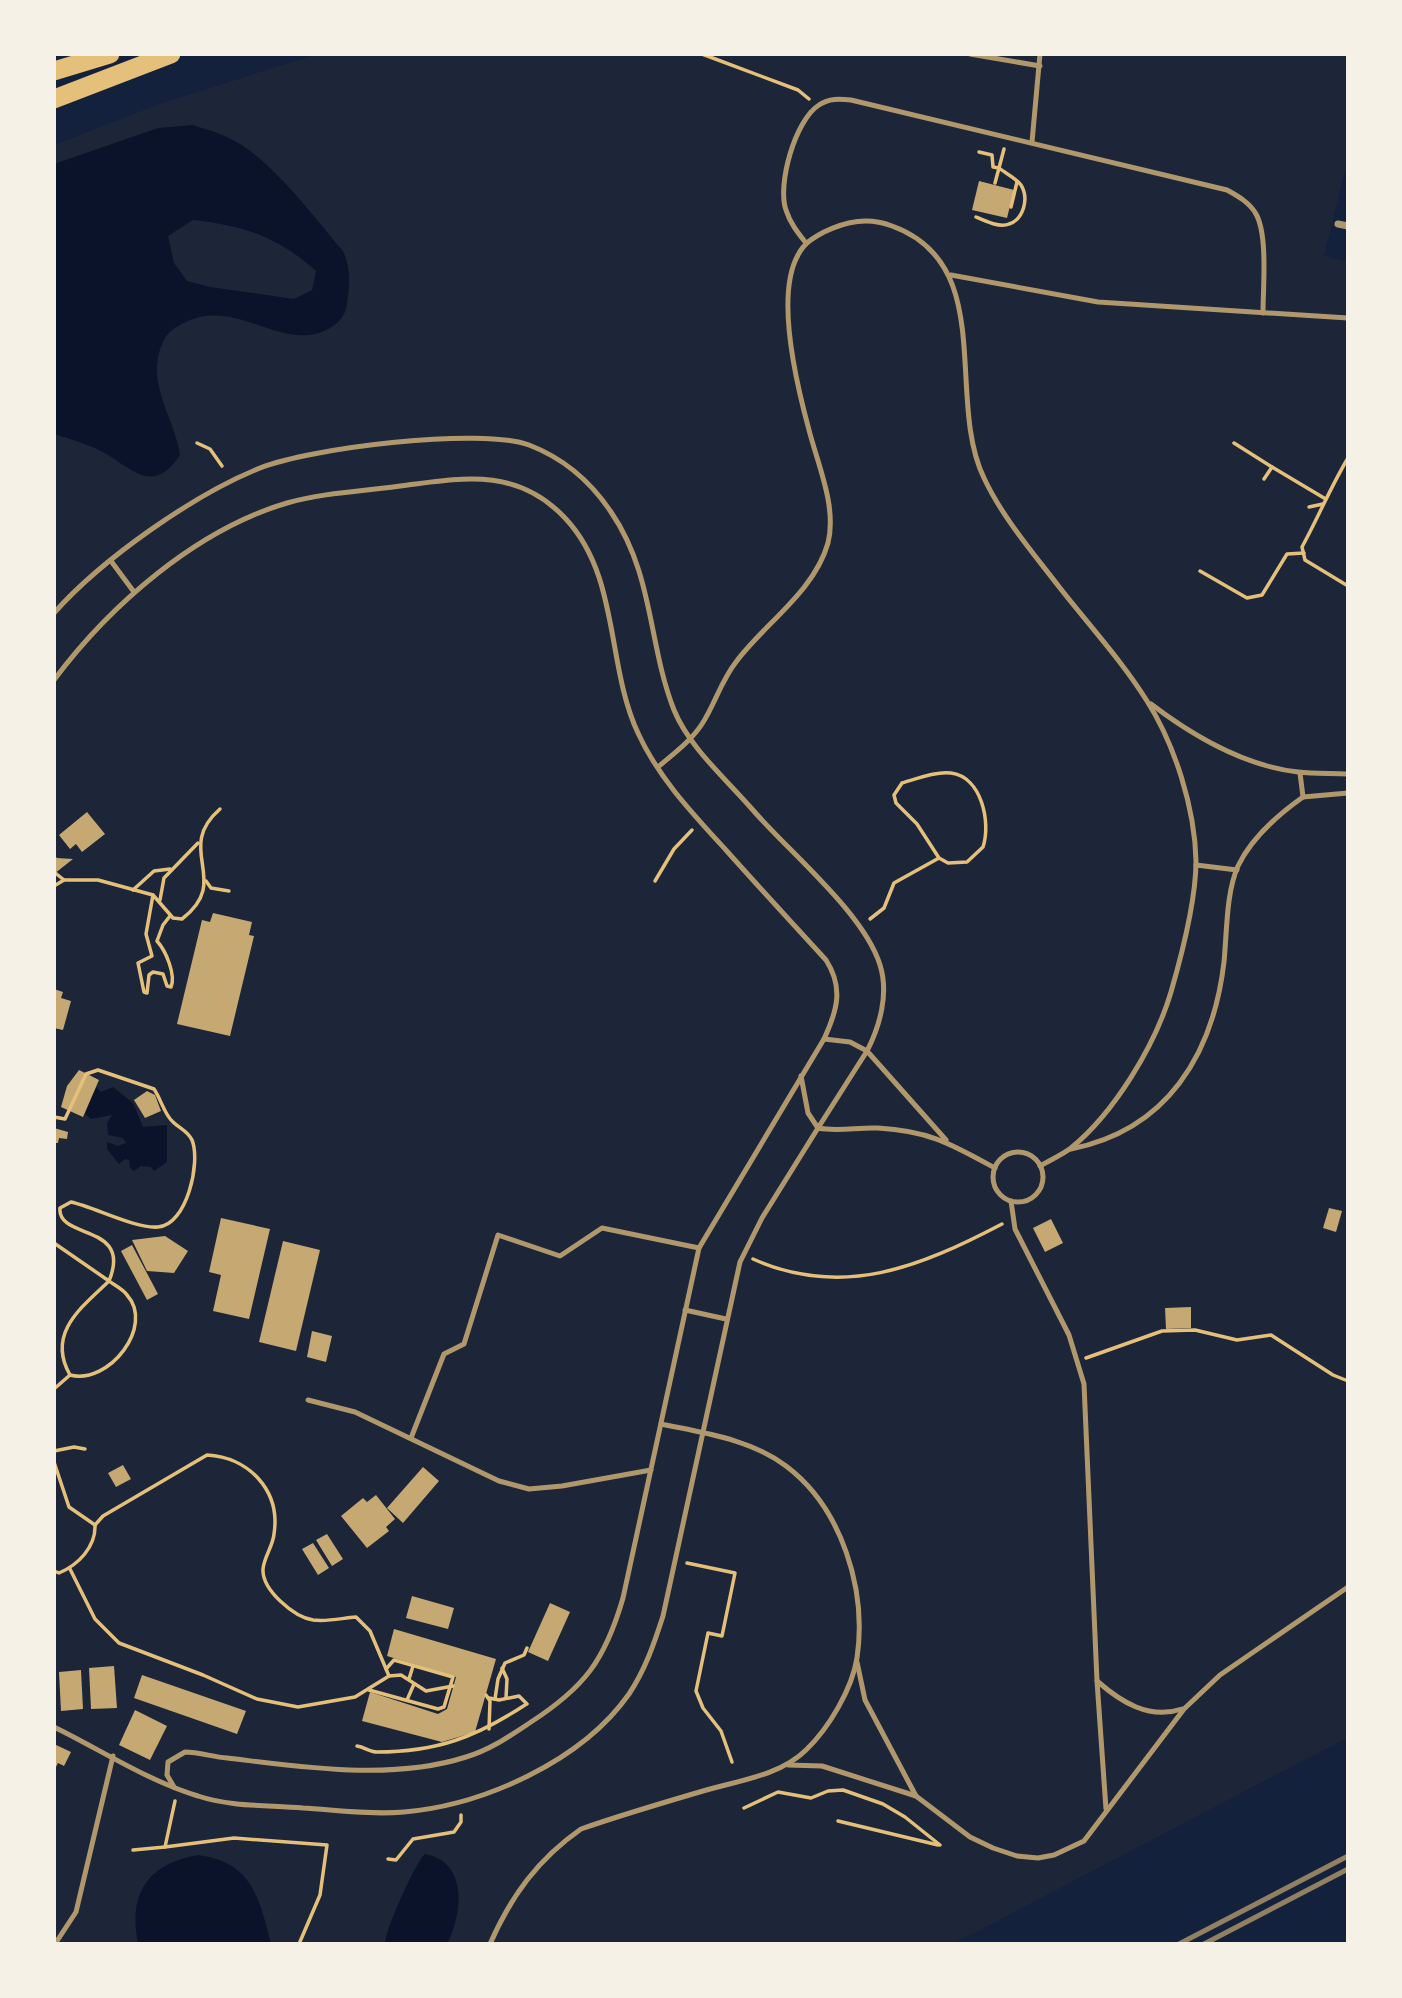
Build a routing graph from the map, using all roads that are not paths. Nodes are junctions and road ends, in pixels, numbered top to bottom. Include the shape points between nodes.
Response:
1 (110, 54) edge
2 (171, 54) edge
3 (970, 54) edge
4 (1040, 54) edge
5 (1040, 66) junction
6 (54, 71) edge
7 (54, 99) edge
8 (1032, 142) junction
9 (1338, 224) dead end
10 (1348, 226) edge
11 (806, 243) junction
12 (951, 275) junction
13 (1263, 313) junction
14 (1348, 318) edge
15 (111, 561) junction
16 (134, 592) junction
17 (54, 613) edge
18 (54, 680) edge
19 (1149, 703) junction
20 (691, 738) junction
21 (658, 768) junction
22 (1300, 772) junction
23 (1348, 774) edge
24 (1348, 793) edge
25 (1303, 797) junction
26 (1196, 865) junction
27 (1237, 870) junction
28 (824, 1039) junction
29 (867, 1051) junction
30 (801, 1076) junction
31 (818, 1128) junction
32 (946, 1140) junction
33 (1070, 1149) junction
34 (1040, 1166) junction
35 (995, 1168) junction
36 (1011, 1201) junction
37 (699, 1248) junction
38 (685, 1310) junction
39 (726, 1319) junction
40 (308, 1400) dead end
41 (661, 1424) junction
42 (703, 1432) junction
43 (411, 1438) junction
44 (651, 1470) junction
45 (1348, 1587) edge
46 (857, 1659) junction
47 (1097, 1681) junction
48 (1184, 1709) junction
49 (54, 1727) edge
50 (113, 1756) junction
51 (785, 1765) junction
52 (174, 1787) junction
53 (916, 1796) junction
54 (1106, 1809) junction
55 (55, 1944) edge
56 (490, 1944) edge

1 - 6 highway
2 - 7 highway
3 - 5 lane
4 - 5 lane
5 - 8 lane
8 - 11 lane via 851,100 834,99 816,107 789,157 784,182 786,210
8 - 13 lane via 1227,190 1243,200 1256,214 1261,229
9 - 10 street
11 - 12 lane via 858,220 880,222 926,245
11 - 20 lane via 793,266 789,307 794,357 830,514 830,538 808,582 733,666
12 - 13 lane via 1098,302
12 - 19 lane via 959,304 969,435 985,482
13 - 14 lane
15 - 16 lane
15 - 17 lane
15 - 20 lane via 231,482 281,460 456,439 526,444 560,460 589,483 627,540 643,583 669,696
16 - 18 lane via 81,644
16 - 21 lane via 217,536 288,503 469,477 501,481 545,502 564,517 583,545 608,611 629,711
19 - 22 lane via 1208,741 1260,763
19 - 26 lane via 1183,785
20 - 21 lane
20 - 29 lane via 859,928 876,955 883,980 879,1024
21 - 28 lane via 833,971 838,1003
22 - 23 lane
22 - 25 lane
24 - 25 lane
25 - 27 lane via 1259,837
26 - 27 lane
26 - 33 lane via 1183,943 1163,1017 1129,1079
27 - 33 lane via 1220,990 1192,1068 1135,1126 1114,1138
28 - 29 lane via 850,1042
28 - 30 lane
29 - 31 lane
29 - 32 lane
30 - 31 lane via 808,1113
30 - 37 lane
31 - 32 lane via 898,1129
31 - 39 lane via 744,1254
32 - 35 lane
33 - 34 lane
34 - 35 lane via 1028,1154 1013,1153
34 - 36 lane via 1042,1182 1034,1196
35 - 36 lane via 994,1185
36 - 47 lane via 1021,1245 1069,1335 1084,1384
37 - 38 lane
37 - 43 lane via 602,1228 560,1256 498,1235 464,1344 444,1354
38 - 39 lane
38 - 41 lane
39 - 42 lane
40 - 43 lane via 355,1412
41 - 42 lane
41 - 44 lane
42 - 46 lane via 770,1455 822,1503 841,1539 855,1587
42 - 52 lane via 652,1649 616,1710 587,1738 511,1784 460,1802 402,1812 212,1800
43 - 44 lane via 499,1481 529,1489
44 - 52 lane via 623,1598 608,1644 587,1678 556,1706 498,1744 439,1764 376,1770 185,1752 168,1762 167,1775
45 - 48 lane via 1220,1675
46 - 51 lane via 820,1734 805,1752
46 - 53 lane via 865,1700
47 - 48 lane via 1129,1705 1159,1713
47 - 54 lane
48 - 54 lane
49 - 50 lane
50 - 52 lane
50 - 55 lane via 76,1912
51 - 53 lane via 822,1766
51 - 56 lane via 581,1829 554,1848 525,1879
53 - 54 lane via 970,1837 1017,1856 1038,1858 1054,1856 1084,1841

